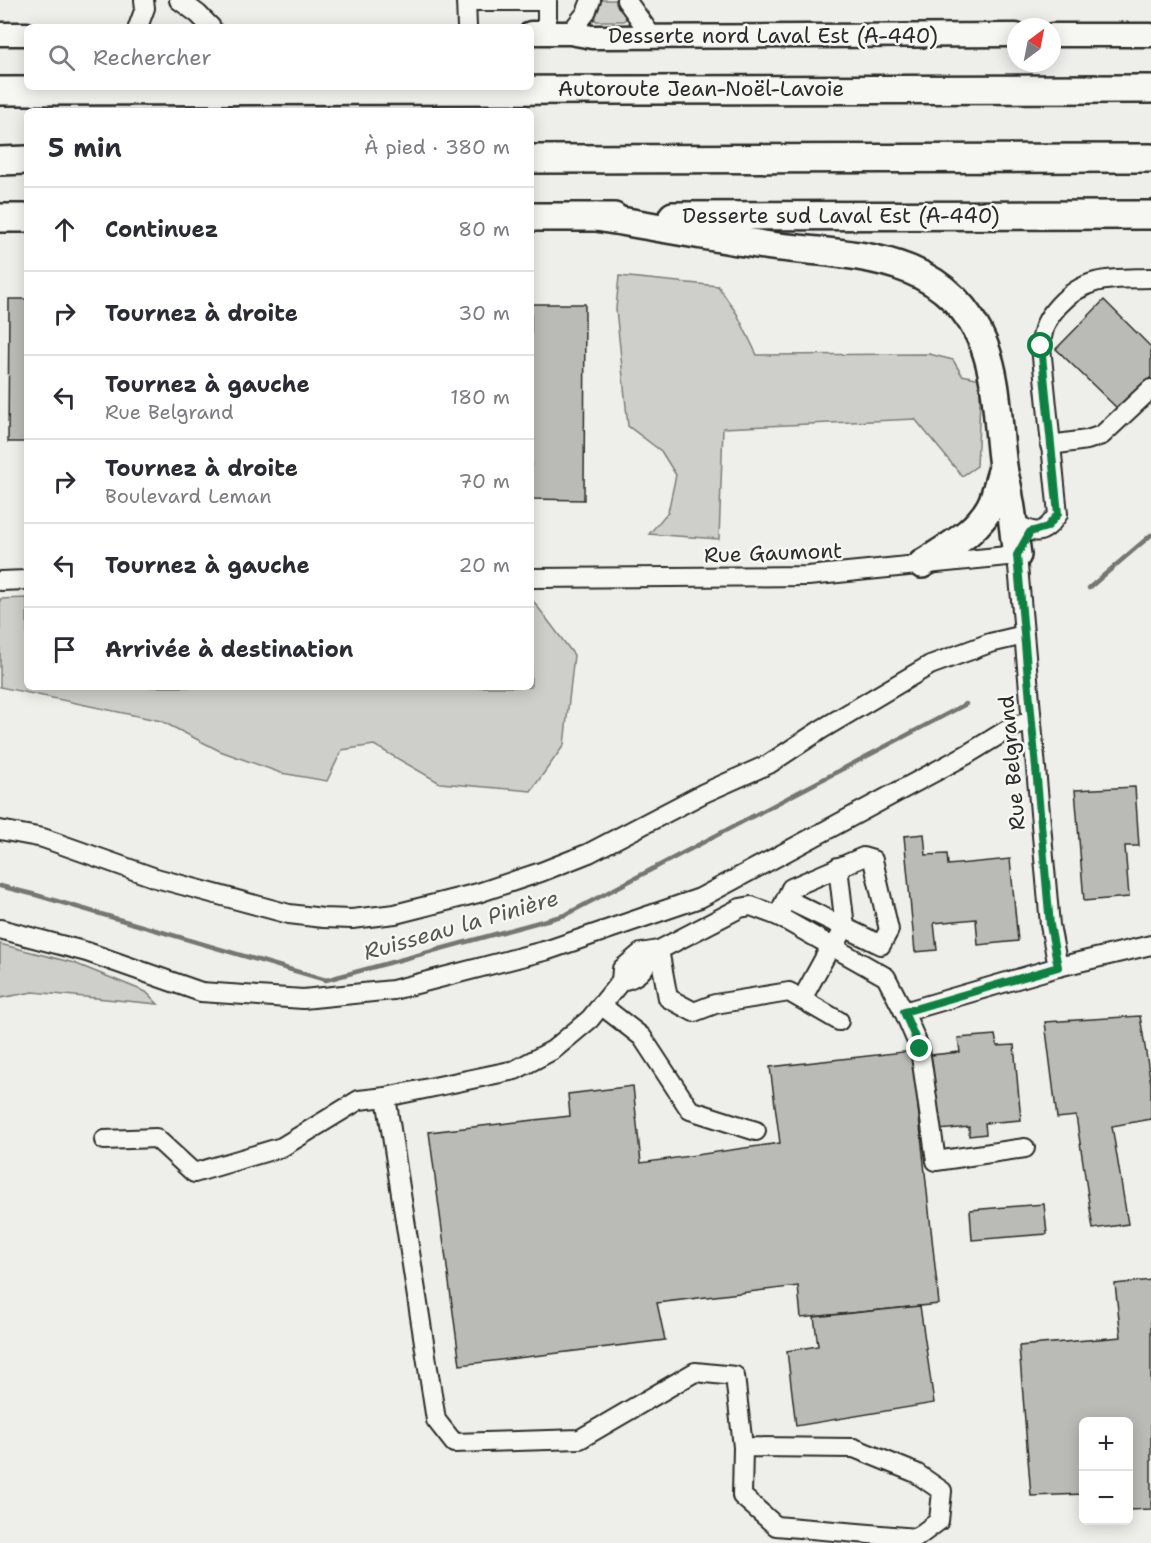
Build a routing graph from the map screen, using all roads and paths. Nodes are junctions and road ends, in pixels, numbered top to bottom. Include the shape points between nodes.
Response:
1 (144, 0) edge
2 (179, 0) edge
3 (547, 0) edge
4 (591, 0) edge
5 (626, 0) edge
6 (466, 1) edge
7 (139, 24) edge
8 (208, 24) edge
9 (467, 24) edge
10 (539, 33) edge
11 (570, 33) junction
12 (0, 34) edge
13 (24, 34) edge
14 (651, 35) junction
15 (1007, 35) edge
16 (1061, 35) edge
17 (1151, 35) edge
18 (1151, 89) edge
19 (0, 91) edge
20 (1151, 158) edge
21 (534, 159) edge
22 (0, 160) edge
23 (24, 160) edge
24 (1151, 215) edge
25 (534, 217) edge
26 (596, 217) junction
27 (0, 218) edge
28 (24, 218) edge
29 (1151, 278) edge
30 (1151, 389) edge
31 (1050, 445) junction
32 (1003, 467) junction
33 (1021, 527) junction
34 (1017, 555) junction
35 (922, 564) junction
36 (534, 578) edge
37 (24, 580) edge
38 (0, 581) edge
39 (1024, 635) junction
40 (1030, 721) junction
41 (0, 830) edge
42 (838, 867) junction
43 (786, 899) junction
44 (778, 916) junction
45 (845, 927) junction
46 (0, 929) edge
47 (1151, 945) edge
48 (831, 946) junction
49 (655, 951) junction
50 (1058, 967) junction
51 (802, 999) junction
52 (601, 1005) junction
53 (904, 1012) junction
54 (839, 1021) dead end
55 (386, 1097) junction
56 (756, 1131) dead end
57 (104, 1140) dead end
58 (1025, 1148) dead end
59 (743, 1447) junction

1 - 7 street
2 - 8 street
3 - 6 street
3 - 10 street
4 - 11 street
5 - 14 street
6 - 9 street
10 - 11 main road, Desserte nord Laval Est (A-440)
11 - 14 main road, Desserte nord Laval Est (A-440) via 592,37
12 - 13 main road
14 - 15 main road, Desserte nord Laval Est (A-440)
16 - 17 main road
18 - 19 highway, Autoroute Jean-Noël-Lavoie
20 - 21 highway
22 - 23 highway
24 - 26 highway, Desserte sud Laval Est (A-440)
25 - 26 highway, Desserte sud Laval Est (A-440)
26 - 32 highway via 770,246 864,255 925,277 964,310 984,346 997,396
27 - 28 highway
29 - 31 street via 1087,283 1073,291 1046,320 1041,346
30 - 31 street via 1102,435
31 - 33 street via 1058,514 1047,527
32 - 33 highway
32 - 35 highway via 993,500 980,521
33 - 34 highway
34 - 35 street, Rue Gaumont
34 - 39 street, Rue Belgrand
35 - 36 street, Rue Gaumont via 786,577
37 - 38 street
39 - 40 street, Rue Belgrand
39 - 41 street via 930,665 769,764 589,853 478,893 395,914 352,919 289,914 156,878 43,838
40 - 46 street via 1012,727 700,898 548,950 393,990 303,999 201,992 87,952
40 - 50 street, Rue Belgrand via 1050,925
42 - 43 street via 791,888
42 - 45 street
42 - 45 street via 864,857 873,860 889,930 881,945
43 - 44 street
43 - 45 street
44 - 48 street
44 - 49 street via 751,906 740,908
45 - 48 street
47 - 50 street
48 - 51 street
48 - 53 street via 886,977
49 - 51 street via 668,998 694,1012 715,1004 789,992
49 - 52 street via 641,953 622,969 621,981
50 - 53 street
51 - 54 street
52 - 55 street via 554,1050 515,1070
52 - 56 street via 642,1037 690,1110
53 - 58 street via 920,1049 936,1161
55 - 57 street via 358,1101 282,1147 194,1173 156,1138
55 - 59 street via 436,1420 454,1443 580,1439 695,1372 735,1376
59 - 59 street via 741,1496 776,1526 916,1538 939,1521 942,1491 916,1473 854,1448

